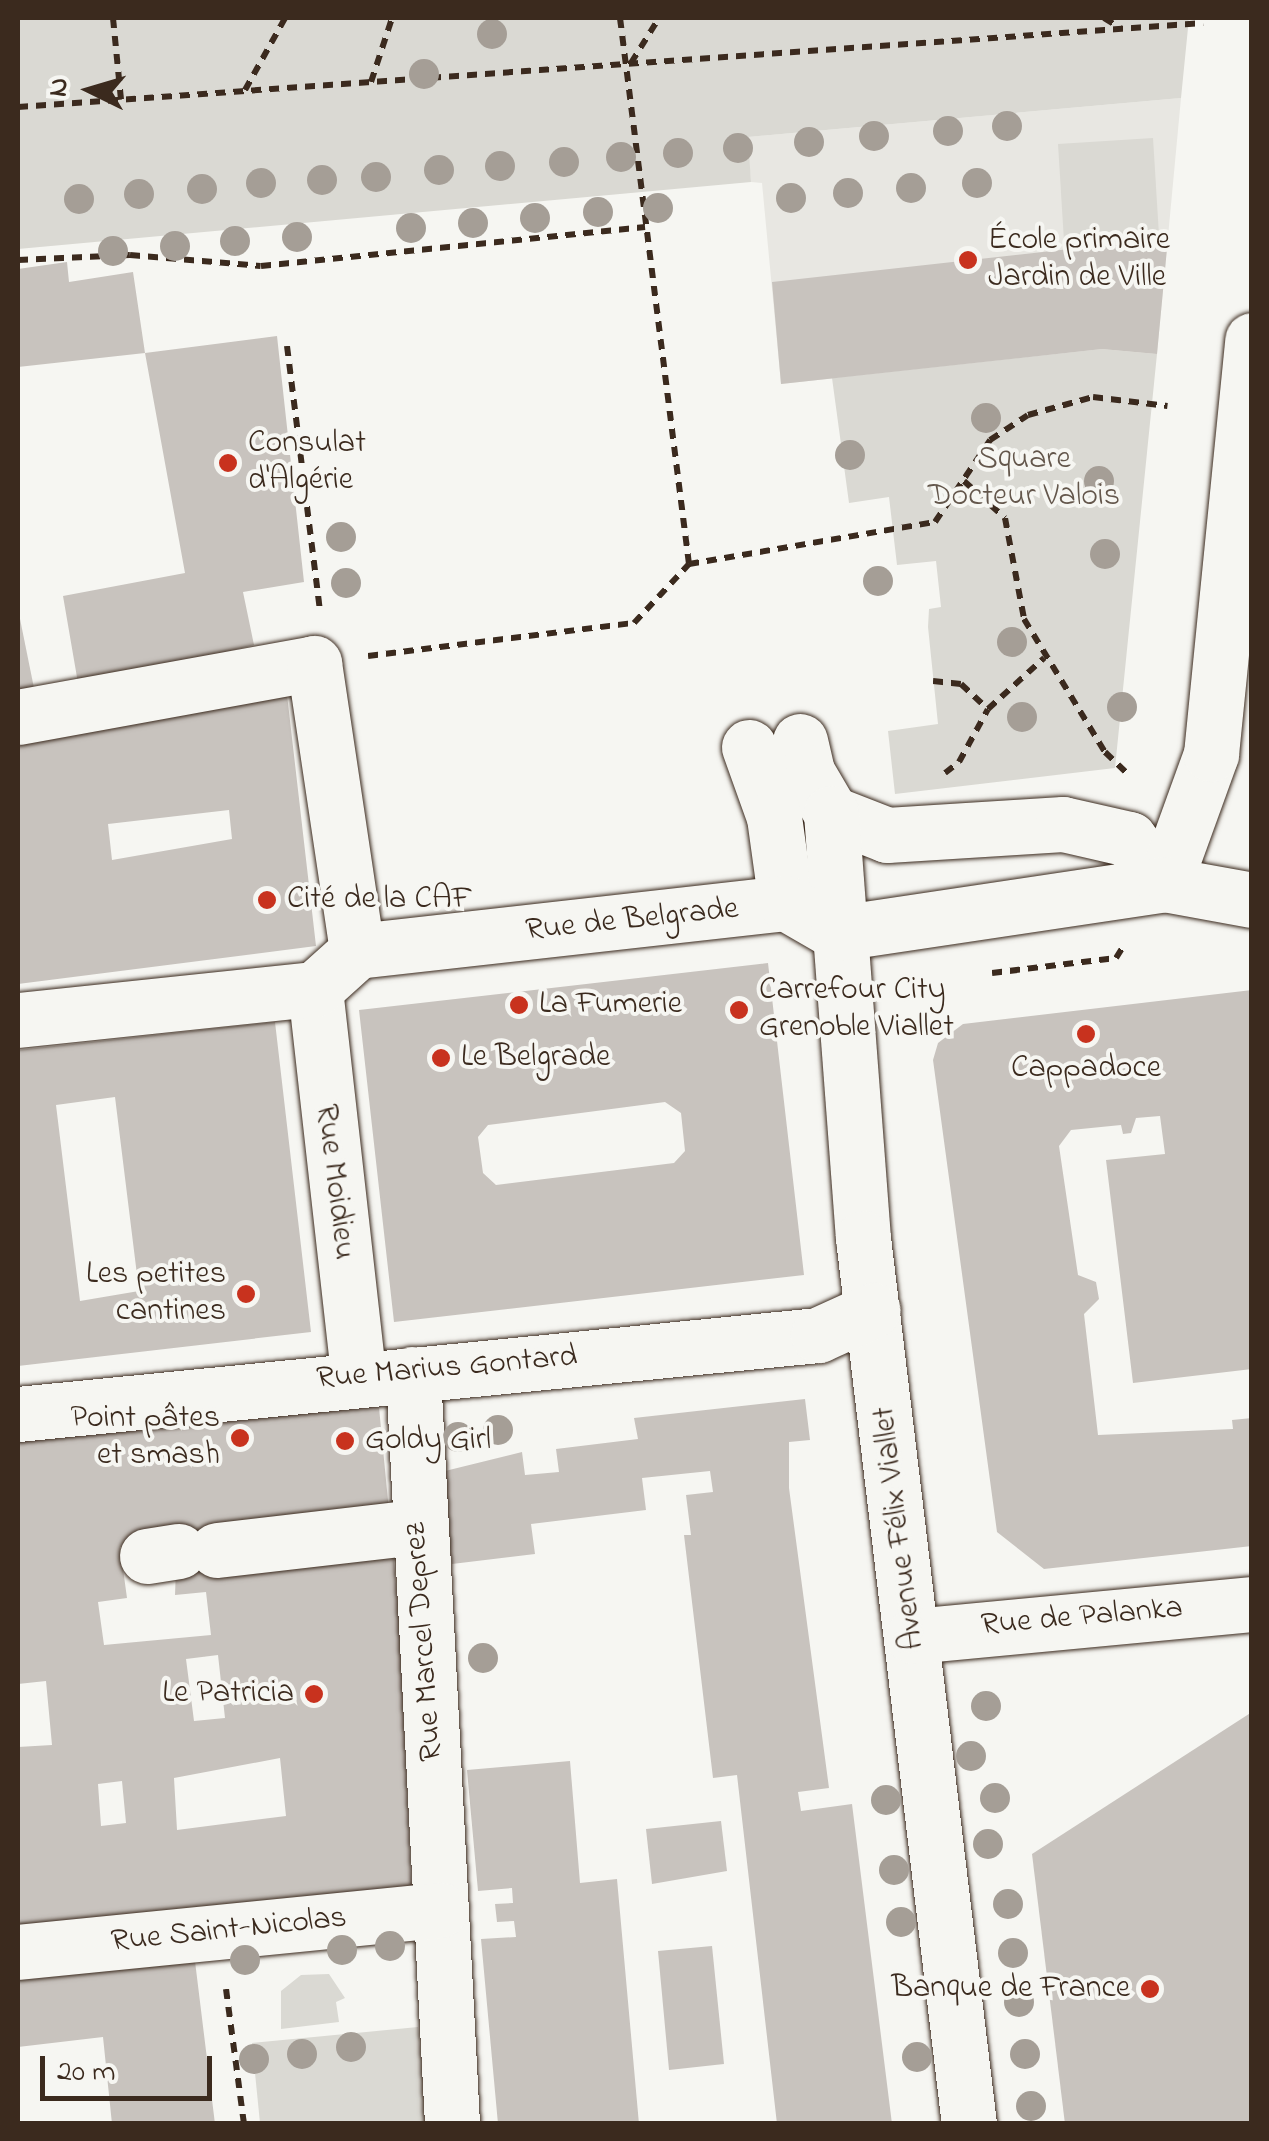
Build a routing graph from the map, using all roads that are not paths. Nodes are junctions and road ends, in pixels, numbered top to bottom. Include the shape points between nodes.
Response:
1 (1252, 340) edge
2 (18, 717) edge
3 (831, 813) junction
4 (1164, 884) junction
5 (1252, 900) edge
6 (786, 903) junction
7 (838, 932) junction
8 (357, 951) junction
9 (315, 989) junction
10 (18, 1020) edge
11 (873, 1310) junction
12 (413, 1374) junction
13 (358, 1375) junction
14 (18, 1414) edge
15 (417, 1526) junction
16 (181, 1552) dead end
17 (1252, 1604) edge
18 (913, 1636) junction
19 (440, 1910) junction
20 (18, 1952) edge
21 (452, 2124) edge
22 (969, 2124) edge

1 - 4 street via 1211,754
2 - 8 street via 336,660
3 - 4 street via 887,836 1062,824 1129,839
3 - 6 street via 806,772 774,744 774,817
3 - 7 street, Avenue Félix Viallet
4 - 5 street
4 - 7 street
6 - 7 street, Rue de Belgrade
6 - 8 street, Rue de Belgrade
7 - 11 street, Avenue Félix Viallet
8 - 9 street
9 - 10 street
9 - 13 street, Rue Moidieu
11 - 12 street, Rue Marius Gontard via 818,1335
11 - 18 street, Avenue Félix Viallet
12 - 13 street, Rue Marius Gontard
12 - 15 street, Rue Marcel Deprez
13 - 14 street, Rue Marius Gontard
15 - 16 street
15 - 19 street, Rue Marcel Deprez
17 - 18 street, Rue de Palanka
18 - 22 street, Avenue Félix Viallet
19 - 20 street, Rue Saint-Nicolas
19 - 21 street, Rue Marcel Deprez

